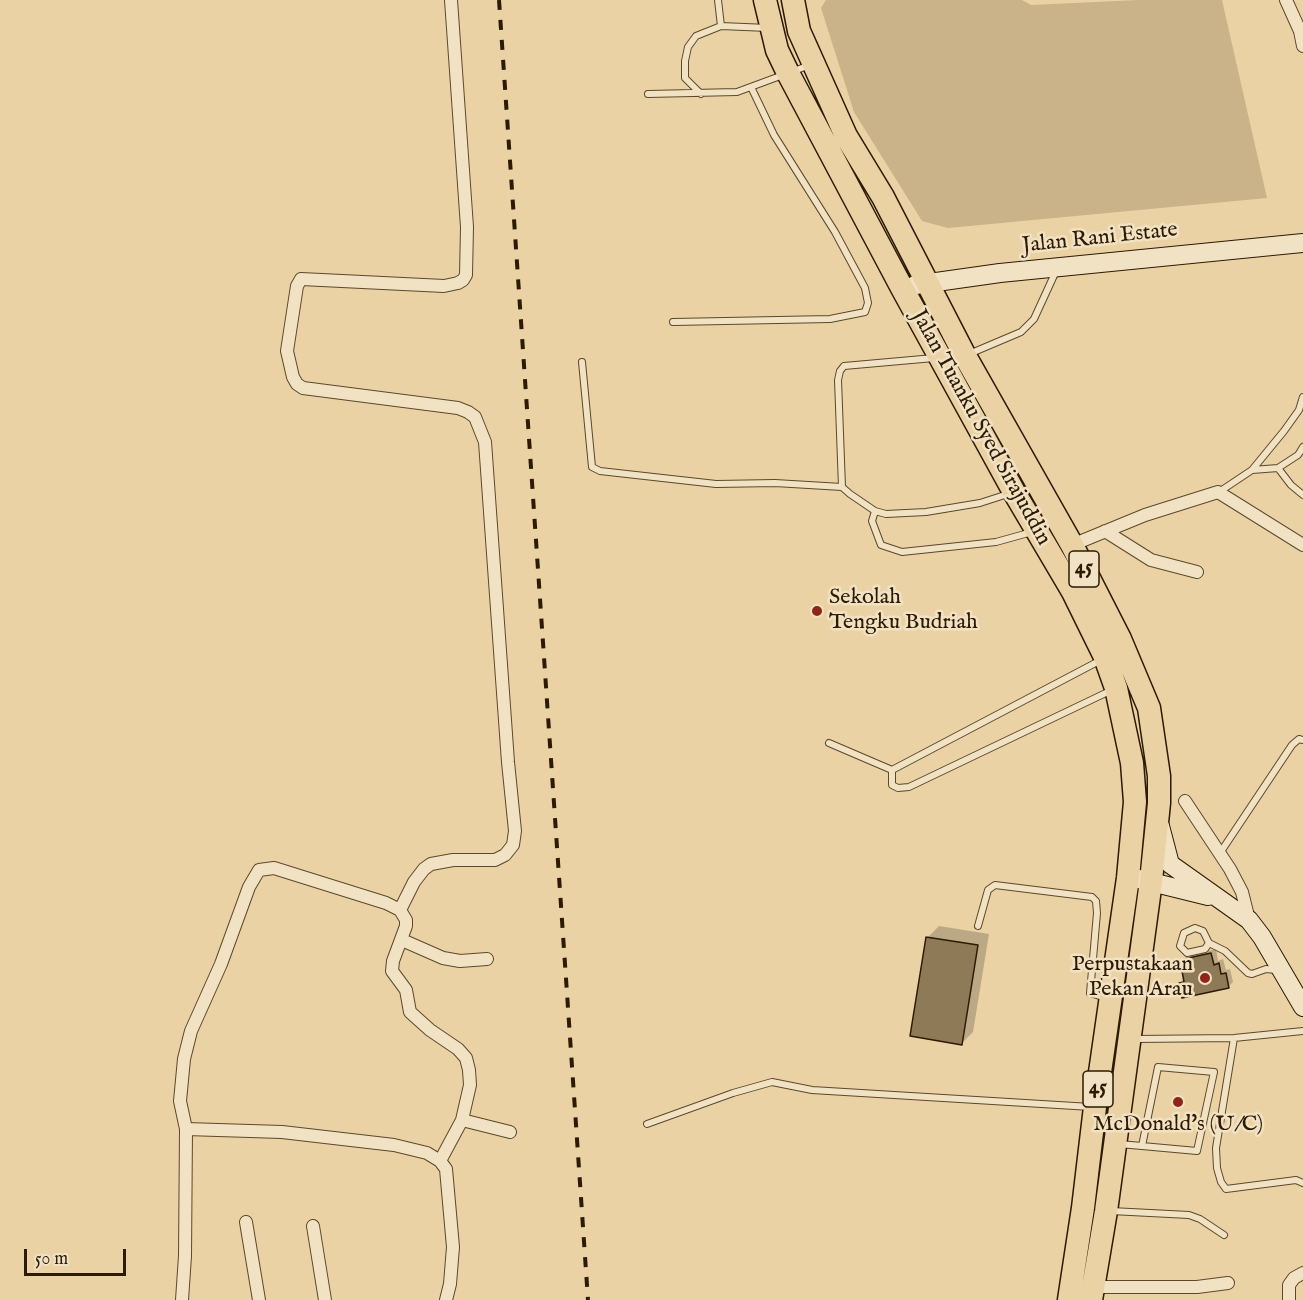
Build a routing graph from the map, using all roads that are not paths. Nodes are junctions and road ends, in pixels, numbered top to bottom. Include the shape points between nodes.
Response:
1 (451, 0) edge
2 (718, 0) edge
3 (765, 0) edge
4 (793, 0) edge
5 (1286, 0) edge
6 (721, 26) junction
7 (772, 28) junction
8 (1301, 30) edge
9 (1303, 46) edge
10 (813, 64) junction
11 (788, 73) junction
12 (751, 87) junction
13 (648, 94) dead end
14 (701, 94) junction
15 (1303, 243) edge
16 (1058, 268) junction
17 (927, 283) junction
18 (902, 288) junction
19 (673, 322) dead end
20 (965, 356) junction
21 (941, 358) junction
22 (582, 362) dead end
23 (1303, 397) edge
24 (1303, 447) edge
25 (1278, 468) junction
26 (1252, 470) junction
27 (842, 487) junction
28 (1014, 492) junction
29 (1218, 492) junction
30 (1303, 495) edge
31 (875, 511) junction
32 (1038, 530) junction
33 (1105, 531) junction
34 (1303, 544) edge
35 (1072, 545) junction
36 (1197, 572) dead end
37 (1105, 657) junction
38 (1116, 688) junction
39 (1303, 740) edge
40 (829, 743) dead end
41 (892, 770) junction
42 (1185, 801) dead end
43 (1158, 817) junction
44 (1220, 853) junction
45 (1128, 878) junction
46 (1152, 881) junction
47 (1222, 900) junction
48 (400, 910) junction
49 (1249, 920) junction
50 (978, 926) dead end
51 (402, 940) junction
52 (1209, 943) junction
53 (487, 959) dead end
54 (1283, 970) junction
55 (1110, 998) junction
56 (1303, 1007) edge
57 (1303, 1030) edge
58 (1234, 1038) junction
59 (1129, 1039) junction
60 (1095, 1107) junction
61 (462, 1120) junction
62 (647, 1124) dead end
63 (186, 1129) junction
64 (510, 1132) dead end
65 (1115, 1143) junction
66 (1142, 1146) junction
67 (440, 1161) junction
68 (1303, 1183) edge
69 (1106, 1211) junction
70 (246, 1222) dead end
71 (314, 1226) dead end
72 (1224, 1236) dead end
73 (1303, 1273) edge
74 (1228, 1283) dead end
75 (1092, 1294) edge
76 (182, 1300) edge
77 (259, 1300) edge
78 (325, 1300) edge
79 (446, 1300) edge
80 (1069, 1300) edge
81 (1289, 1300) edge

1 - 48 street via 467,227 466,275 458,283 444,286 301,279 287,351 293,377 303,388 458,408 475,417 485,442 513,845 495,860 430,864 414,882
2 - 6 lane
3 - 7 highway, Jalan Tuanku Syed Sirajuddin / 45
4 - 10 highway, Jalan Tuanku Syed Sirajuddin / 45 via 799,31
5 - 8 street
6 - 7 lane
6 - 14 lane via 696,36 688,47 686,78
7 - 11 highway, Jalan Tuanku Syed Sirajuddin / 45
8 - 9 street
10 - 11 lane
10 - 17 highway, Jalan Tuanku Syed Sirajuddin / 45 via 846,136
11 - 12 lane
11 - 18 highway, Jalan Tuanku Syed Sirajuddin / 45
12 - 14 lane via 730,93
12 - 19 lane via 774,135 835,232 865,288 868,303 865,312 830,319
13 - 14 lane
15 - 16 street, Jalan Rani Estate
16 - 17 street, Jalan Rani Estate
16 - 20 lane via 1034,319 1021,332
17 - 18 street, Jalan Rani Estate
17 - 20 highway, Jalan Tuanku Syed Sirajuddin / 45
18 - 21 highway, Jalan Tuanku Syed Sirajuddin / 45
20 - 35 highway, Jalan Tuanku Syed Sirajuddin / 45
21 - 27 lane via 844,366 840,371
21 - 28 highway, Jalan Tuanku Syed Sirajuddin / 45
22 - 27 lane via 592,467 600,471 716,484
23 - 26 lane via 1299,410
24 - 25 lane
25 - 26 lane
25 - 30 lane
26 - 29 lane
27 - 31 lane
28 - 31 lane via 980,503 926,512
28 - 32 highway, Jalan Tuanku Syed Sirajuddin / 45
29 - 33 street
29 - 34 street
31 - 32 lane via 872,521 881,545 902,552 996,542
32 - 37 highway, Jalan Tuanku Syed Sirajuddin / 45
33 - 35 street
33 - 36 street via 1151,560
35 - 43 highway, Jalan Tuanku Syed Sirajuddin / 45 via 1120,639 1149,708 1159,776
37 - 38 highway, Jalan Tuanku Syed Sirajuddin / 45
37 - 41 lane
38 - 41 lane via 909,787 892,785
38 - 45 highway, Jalan Tuanku Syed Sirajuddin / 45 via 1132,763 1135,802
39 - 44 lane via 1292,745
40 - 41 lane
42 - 44 street
43 - 46 highway, Jalan Tuanku Syed Sirajuddin / 45
43 - 47 street via 1170,864
44 - 49 street via 1242,892
45 - 46 street
45 - 55 highway, Jalan Tuanku Syed Sirajuddin / 45
46 - 47 street
46 - 59 highway, Jalan Tuanku Syed Sirajuddin / 45
47 - 49 street
48 - 51 street via 406,920
48 - 63 street via 274,868 259,870 191,1031 180,1101
49 - 54 street
50 - 55 lane via 988,890 995,885 1092,897 1097,913 1090,993
51 - 53 street via 444,958
51 - 61 street via 392,971 406,990 410,1012 466,1058 470,1085
52 - 52 lane via 1205,949 1187,953 1180,946 1184,933 1195,927 1203,931
52 - 54 lane via 1226,951 1248,973
54 - 56 street
55 - 60 highway, Jalan Tuanku Syed Sirajuddin / 45
57 - 58 lane
58 - 59 lane
58 - 68 lane via 1216,1148 1221,1182 1226,1189 1296,1180
59 - 65 highway, Jalan Tuanku Syed Sirajuddin / 45
60 - 62 lane via 812,1090 772,1082
60 - 80 highway, Jalan Tuanku Syed Sirajuddin / 45
61 - 64 street
61 - 67 street
63 - 67 street via 282,1131 415,1150
63 - 76 street
65 - 66 lane
65 - 69 highway, Jalan Tuanku Syed Sirajuddin / 45
66 - 66 lane via 1158,1067 1214,1072 1197,1151
67 - 79 street via 446,1169 453,1247
69 - 72 lane via 1189,1215
69 - 75 highway, Jalan Tuanku Syed Sirajuddin / 45
70 - 77 street
71 - 78 street
73 - 81 street via 1289,1285
74 - 75 street

